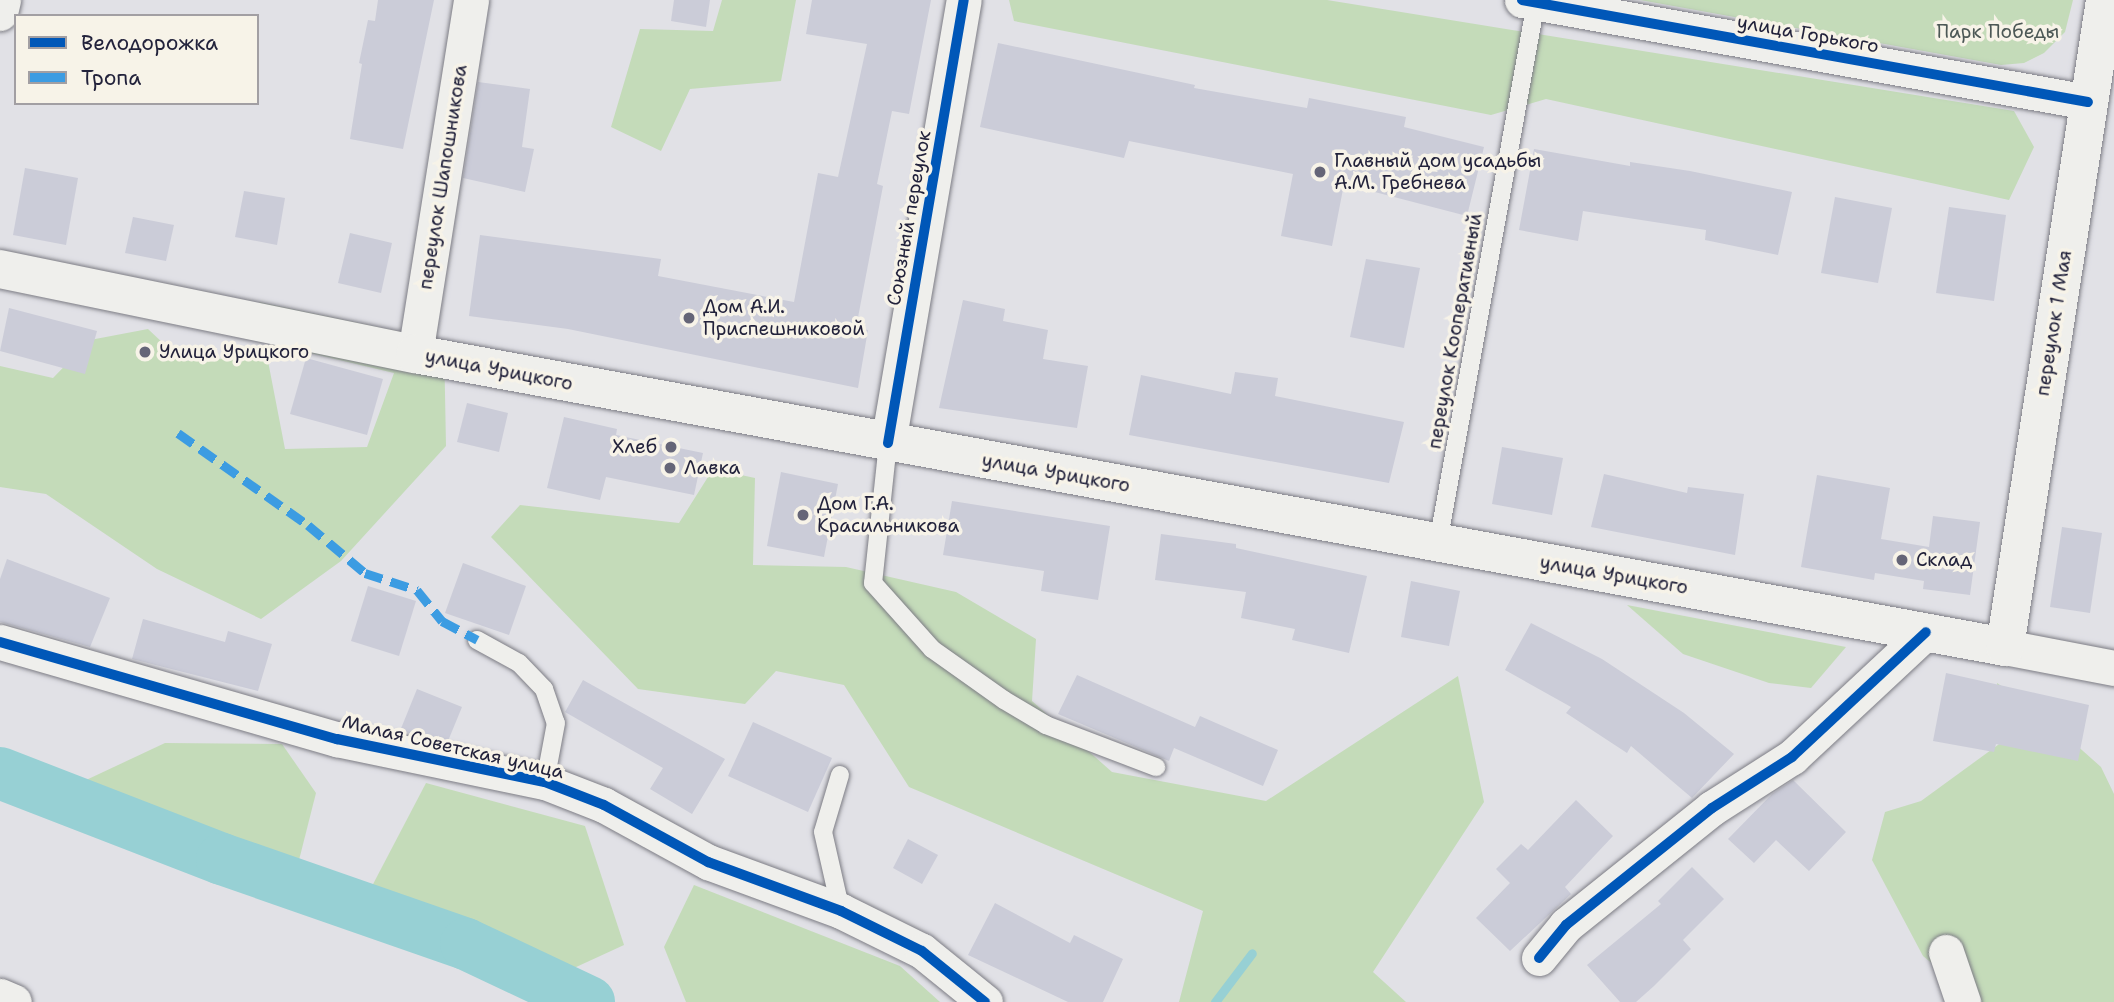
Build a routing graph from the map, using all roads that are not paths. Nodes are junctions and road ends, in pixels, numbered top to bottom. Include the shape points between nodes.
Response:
1 (2, 0) edge
2 (471, 0) edge
3 (964, 0) edge
4 (2105, 0) edge
5 (1529, 1) edge
6 (0, 13) edge
7 (2088, 102) junction
8 (0, 269) edge
9 (415, 354) junction
10 (888, 443) junction
11 (1437, 542) junction
12 (1926, 632) junction
13 (477, 640) dead end
14 (0, 642) edge
15 (2005, 647) junction
16 (2114, 668) edge
17 (1156, 767) dead end
18 (841, 775) dead end
19 (545, 782) junction
20 (841, 911) junction
21 (1946, 952) dead end
22 (1539, 958) dead end
23 (0, 996) edge
24 (14, 1002) edge
25 (985, 1002) edge
26 (1963, 1002) edge

1 - 6 street
2 - 9 street, переулок Шапошникова
3 - 10 street, Союзный переулок
4 - 7 main road, переулок 1 Мая
5 - 7 street, улица Горького
5 - 11 lane, переулок Кооперативный
7 - 15 main road, переулок 1 Мая
8 - 9 main road, улица Урицкого
9 - 10 main road, улица Урицкого
10 - 11 main road, улица Урицкого
10 - 17 lane via 873,583 932,649 1004,700 1046,725
11 - 12 main road, улица Урицкого
12 - 15 main road, улица Урицкого
12 - 22 street via 1791,757 1712,808 1566,925
13 - 19 lane via 519,663 544,690 556,723
14 - 19 street, Малая Советская улица via 337,739
15 - 16 street, улица Урицкого
18 - 20 lane via 823,832
19 - 20 street, Малая Советская улица via 604,805 708,862
20 - 25 street, Малая Советская улица via 922,951
21 - 26 street
23 - 24 street

